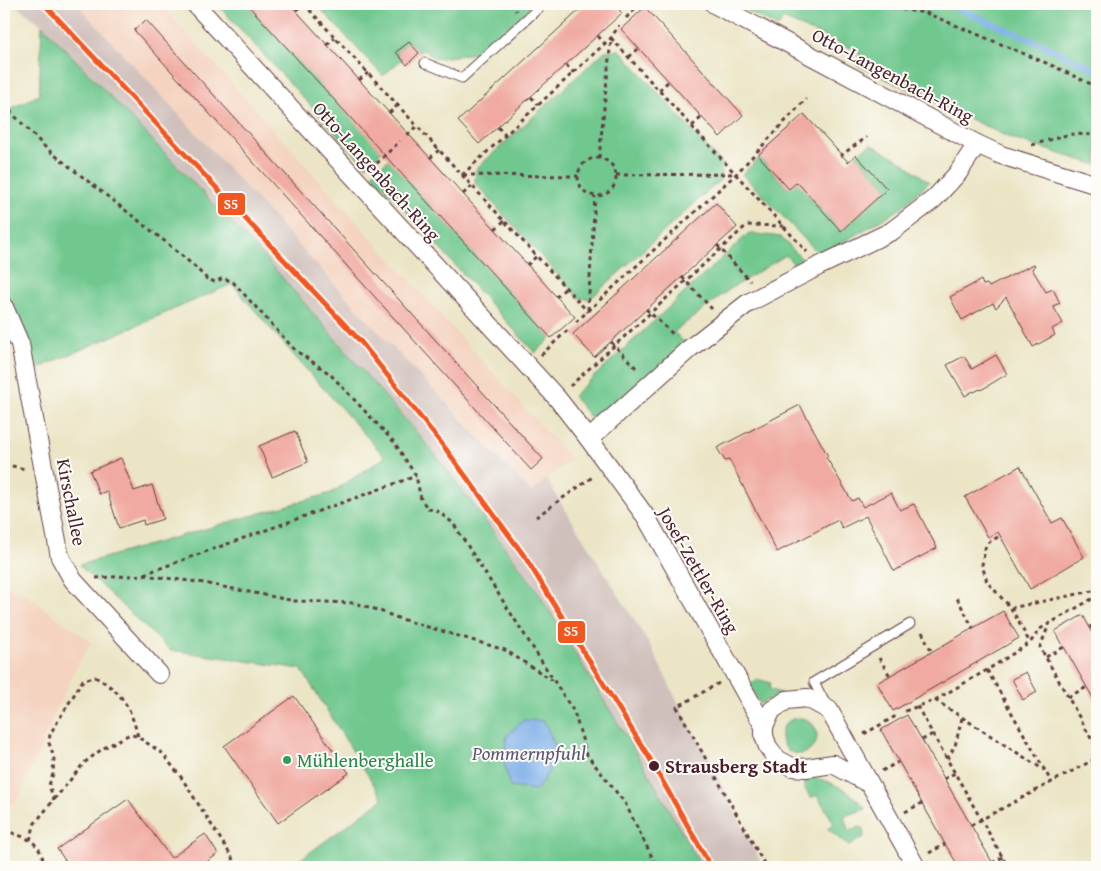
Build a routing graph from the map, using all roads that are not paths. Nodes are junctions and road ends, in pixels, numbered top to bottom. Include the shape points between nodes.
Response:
1 (195, 4) edge
2 (543, 4) edge
3 (714, 4) edge
4 (425, 63) dead end
5 (977, 144) junction
6 (1097, 185) edge
7 (4, 307) edge
8 (589, 439) junction
9 (914, 625) road end
10 (159, 674) dead end
11 (829, 710) junction
12 (764, 726) junction
13 (868, 782) junction
14 (916, 867) edge

1 - 8 street, Otto-Langenbach-Ring via 557,398
2 - 4 lane via 462,78
3 - 5 street, Otto-Langenbach-Ring
5 - 6 street
5 - 8 street, Otto-Langenbach-Ring via 958,173 934,199 892,230 748,303 688,349
7 - 10 street, Kirschallee via 20,344 60,557 73,580
8 - 12 street, Josef-Zettler-Ring via 646,516
9 - 11 lane via 814,682
11 - 12 street via 807,698 787,700 772,710
11 - 13 street
12 - 13 street, Josef-Zettler-Ring via 768,747 777,759 792,767 833,764
13 - 14 street

